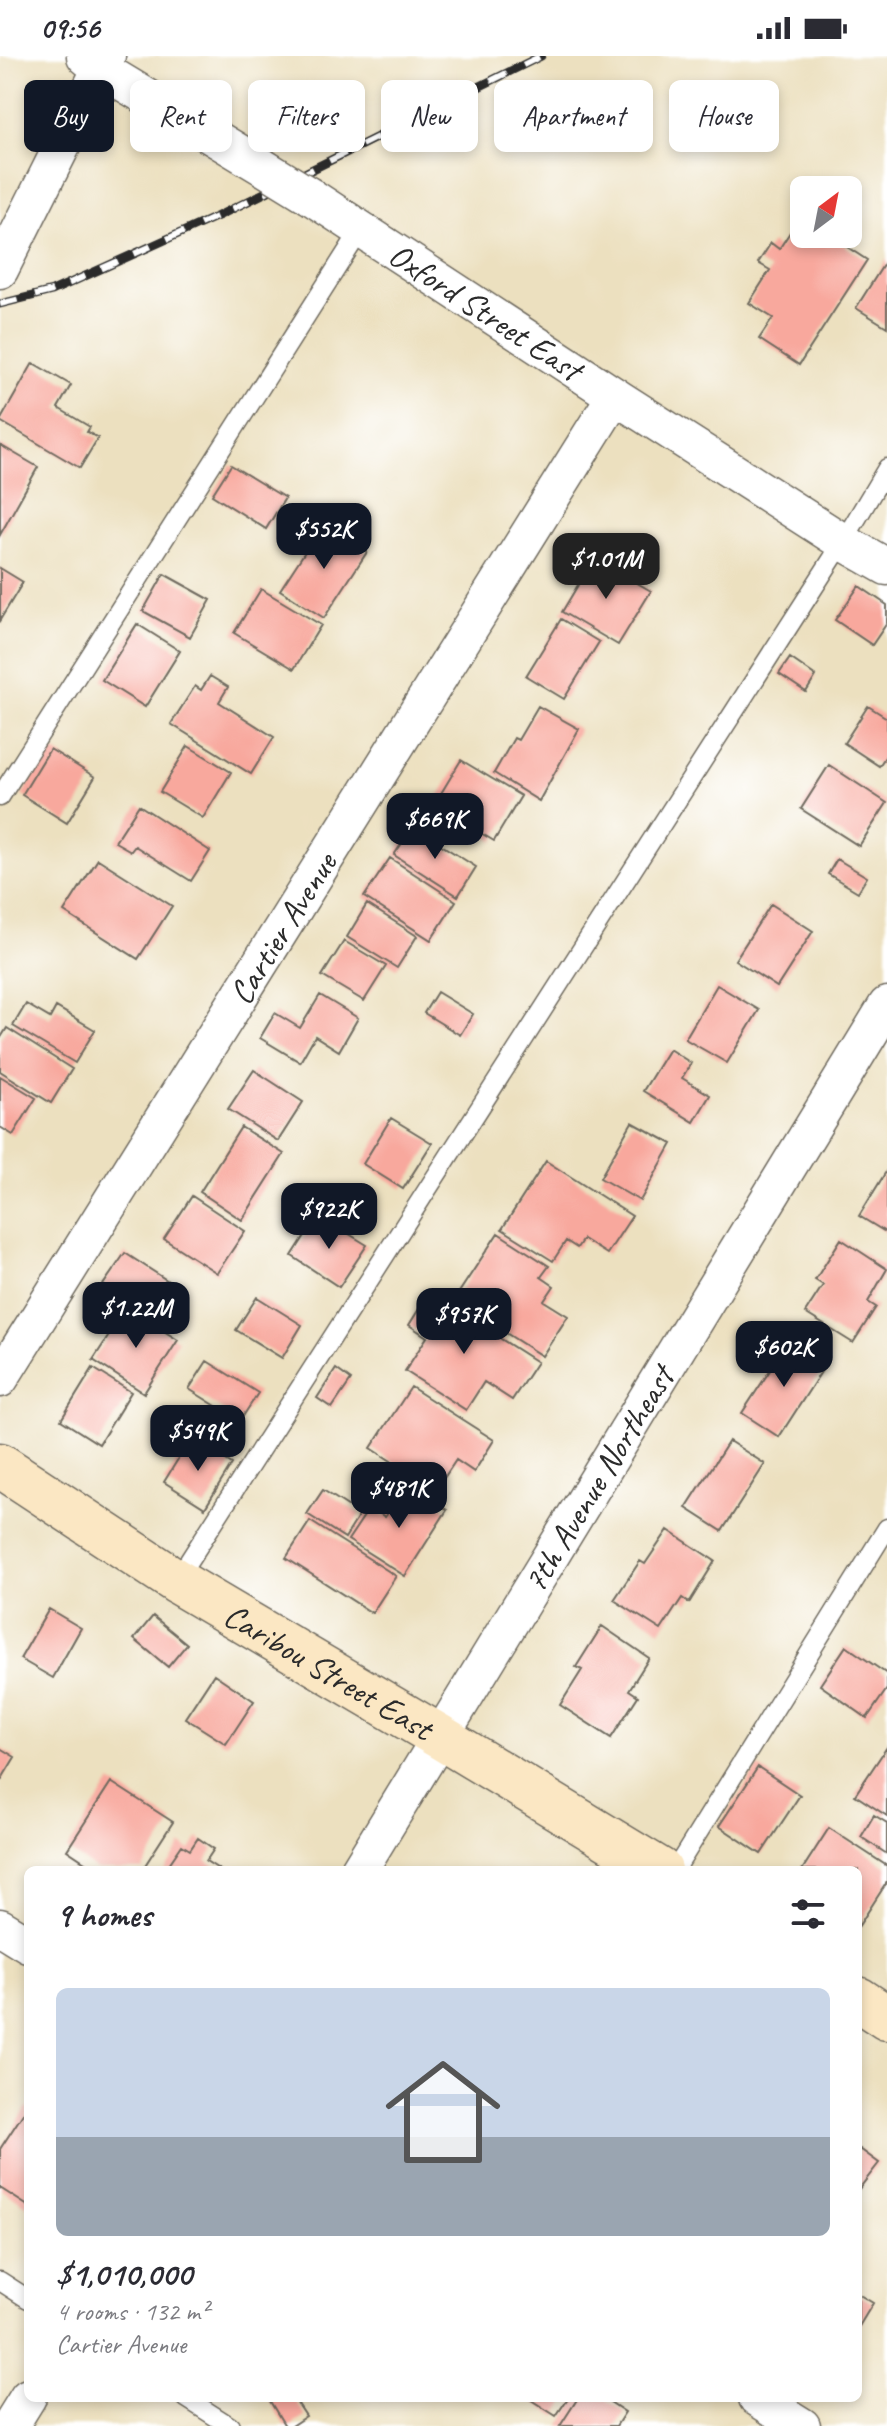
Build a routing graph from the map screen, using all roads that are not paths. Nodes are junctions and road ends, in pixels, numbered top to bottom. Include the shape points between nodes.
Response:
1 (97, 60) edge
2 (362, 228) junction
3 (0, 270) edge
4 (615, 396) junction
5 (887, 468) edge
6 (843, 542) junction
7 (887, 567) edge
8 (0, 797) edge
9 (887, 1005) edge
10 (0, 1379) edge
11 (0, 1465) edge
12 (887, 1528) edge
13 (176, 1581) junction
14 (442, 1738) junction
15 (362, 1866) edge
16 (653, 1866) edge
17 (677, 1866) edge
18 (0, 1927) edge
19 (24, 1942) edge
20 (862, 2002) edge
21 (887, 2018) edge
22 (0, 2281) edge
23 (24, 2296) edge
24 (25, 2402) edge
25 (192, 2402) edge
26 (763, 2402) edge
27 (10, 2426) edge
28 (230, 2426) edge
29 (802, 2426) edge

1 - 2 street, Oxford Street East, bridge
1 - 3 street
2 - 4 street, Oxford Street East
2 - 8 lane
4 - 6 street, Oxford Street East
4 - 10 street, Cartier Avenue
5 - 6 lane
6 - 7 street, Oxford Street East
6 - 13 lane
9 - 14 street, 7th Avenue Northeast
11 - 13 street, Caribou Street East
12 - 17 lane
13 - 14 street, Caribou Street East
14 - 15 street, 7th Avenue Northeast
14 - 16 street, Caribou Street East
18 - 19 street
20 - 21 street
22 - 23 lane
24 - 27 street
25 - 28 lane
26 - 29 street

